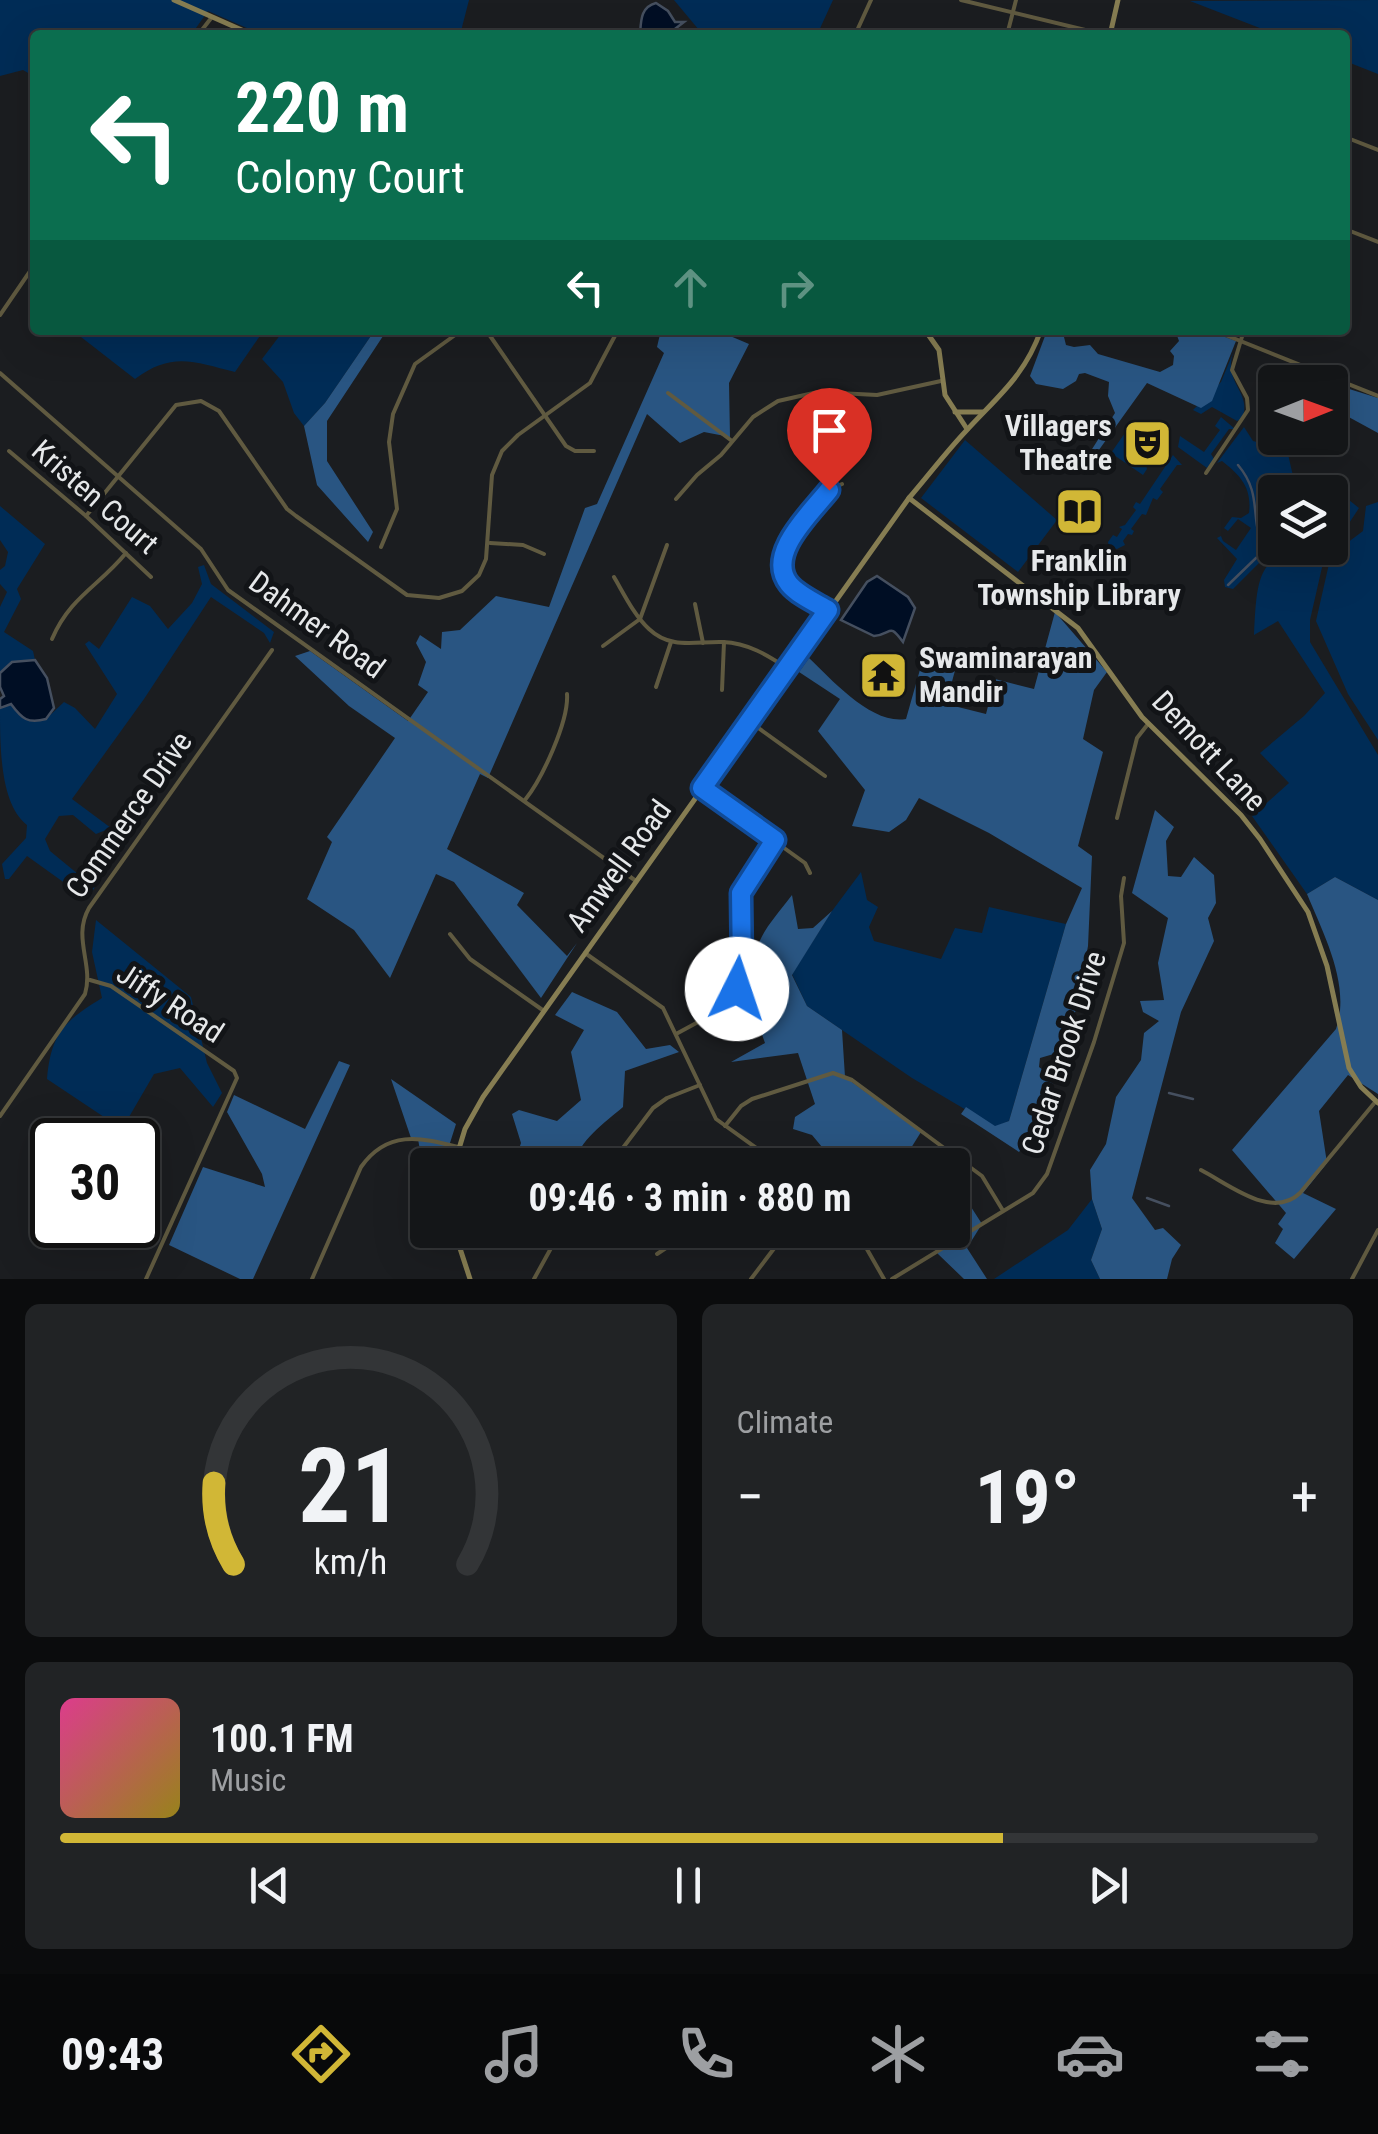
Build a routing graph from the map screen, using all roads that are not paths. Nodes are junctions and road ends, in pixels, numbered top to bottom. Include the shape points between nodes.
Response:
1 (174, 0) edge
2 (871, 0) edge
3 (961, 0) edge
4 (1016, 0) edge
5 (1118, 0) edge
6 (1012, 12) junction
7 (212, 16) junction
8 (202, 30) edge
9 (243, 30) edge
10 (857, 30) edge
11 (1008, 30) edge
12 (1087, 30) edge
13 (1109, 30) edge
14 (1350, 139) edge
15 (1378, 150) edge
16 (1350, 232) edge
17 (1378, 242) edge
18 (30, 271) edge
19 (0, 315) edge
20 (455, 335) edge
21 (489, 335) edge
22 (615, 335) edge
23 (928, 335) edge
24 (1039, 335) edge
25 (1226, 335) edge
26 (1242, 335) edge
27 (1240, 340) junction
28 (0, 373) edge
29 (941, 381) junction
30 (668, 393) dead end
31 (1378, 396) edge
32 (986, 411) junction
33 (954, 412) junction
34 (544, 417) junction
35 (966, 430) junction
36 (732, 441) junction
37 (8, 451) dead end
38 (594, 451) dead end
39 (1206, 474) dead end
40 (120, 476) junction
41 (842, 484) dead end
42 (909, 498) junction
43 (676, 499) dead end
44 (86, 516) junction
45 (490, 543) junction
46 (667, 545) dead end
47 (381, 547) dead end
48 (126, 553) junction
49 (544, 554) dead end
50 (152, 577) dead end
51 (614, 578) dead end
52 (695, 604) dead end
53 (828, 610) junction
54 (640, 618) junction
55 (52, 639) dead end
56 (671, 642) junction
57 (724, 642) junction
58 (703, 643) junction
59 (602, 646) dead end
60 (272, 650) dead end
61 (787, 668) junction
62 (656, 687) dead end
63 (722, 690) dead end
64 (567, 694) dead end
65 (750, 722) junction
66 (1148, 724) junction
67 (825, 776) dead end
68 (702, 788) junction
69 (525, 800) junction
70 (1117, 818) dead end
71 (775, 840) junction
72 (810, 873) dead end
73 (1124, 878) dead end
74 (636, 881) junction
75 (450, 934) dead end
76 (585, 953) junction
77 (90, 980) junction
78 (544, 1011) junction
79 (676, 1034) junction
80 (700, 1085) junction
81 (1377, 1102) edge
82 (0, 1116) edge
83 (724, 1126) junction
84 (458, 1146) joint
85 (623, 1148) edge
86 (756, 1148) edge
87 (1201, 1170) dead end
88 (1003, 1211) junction
89 (1378, 1230) edge
90 (460, 1248) edge
91 (551, 1248) edge
92 (666, 1248) edge
93 (775, 1248) edge
94 (866, 1248) edge
95 (656, 1254) dead end
96 (753, 1278) edge
97 (146, 1279) edge
98 (312, 1279) edge
99 (470, 1279) edge
100 (534, 1279) edge
101 (884, 1279) edge
102 (892, 1279) edge
103 (1352, 1279) edge

1 - 7 main road
2 - 10 street
3 - 6 street
4 - 6 street
5 - 13 main road
6 - 11 street
6 - 12 street
7 - 8 street
7 - 9 main road
14 - 15 street
16 - 17 street
18 - 19 street
20 - 47 street via 420,360 404,384 389,434 396,509
21 - 34 street
22 - 34 street via 590,383
23 - 29 main road via 939,350
24 - 32 main road, Amwell Road via 1020,374
25 - 27 street
26 - 27 street
27 - 31 street
27 - 39 street via 1232,370 1248,410
28 - 40 street, Dahmer Road
29 - 33 main road
29 - 36 street via 877,395 793,396 761,411
30 - 36 street
32 - 33 main road
32 - 35 main road, Amwell Road
33 - 35 main road
34 - 38 street via 571,449
34 - 45 street via 498,458
35 - 42 main road, Amwell Road
36 - 43 street
37 - 44 street, Kristen Court
40 - 44 street
40 - 45 street via 176,405 200,401 225,419 287,509 401,592 439,598 462,591 483,568
40 - 69 street, Dahmer Road via 202,549 228,590
41 - 53 street via 829,490 783,556 789,584
42 - 53 main road, Amwell Road
42 - 66 main road, Demott Lane via 1078,628
44 - 48 street, Kristen Court
45 - 49 street
46 - 54 street
48 - 50 street, Kristen Court
48 - 55 street via 63,614
51 - 54 street
52 - 58 street
53 - 61 main road, Amwell Road
54 - 56 street
54 - 59 street
56 - 58 street
56 - 62 street
57 - 58 street
57 - 61 street via 764,652
57 - 63 street
60 - 77 street, Commerce Drive via 87,911 81,942
61 - 65 main road, Amwell Road
64 - 69 street via 568,708
65 - 67 street
65 - 68 main road, Amwell Road
66 - 70 street via 1137,738
66 - 81 main road, Demott Lane via 1241,816 1300,896 1327,966 1349,1068
68 - 71 street
68 - 74 main road, Amwell Road
69 - 74 street, Dahmer Road
71 - 72 street
71 - 79 street via 741,893 737,989 724,1008
73 - 88 street, Cedar Brook Drive via 1124,943 1064,1133 1040,1186
74 - 76 main road, Amwell Road
75 - 78 street via 470,958
76 - 78 main road, Amwell Road
76 - 79 street via 656,1002
77 - 82 street
77 - 97 street, Jiffy Road via 111,986 237,1078
78 - 84 main road, Amwell Road via 476,1108
79 - 80 street
80 - 83 street
80 - 85 street via 653,1108
81 - 87 street via 1288,1202 1264,1202
83 - 86 street
83 - 88 street via 752,1099 838,1074 982,1176
84 - 98 street via 407,1137 372,1153
88 - 102 street, Cedar Brook Drive
89 - 103 street
90 - 99 main road
91 - 100 street
92 - 95 street
93 - 96 street
94 - 101 street

